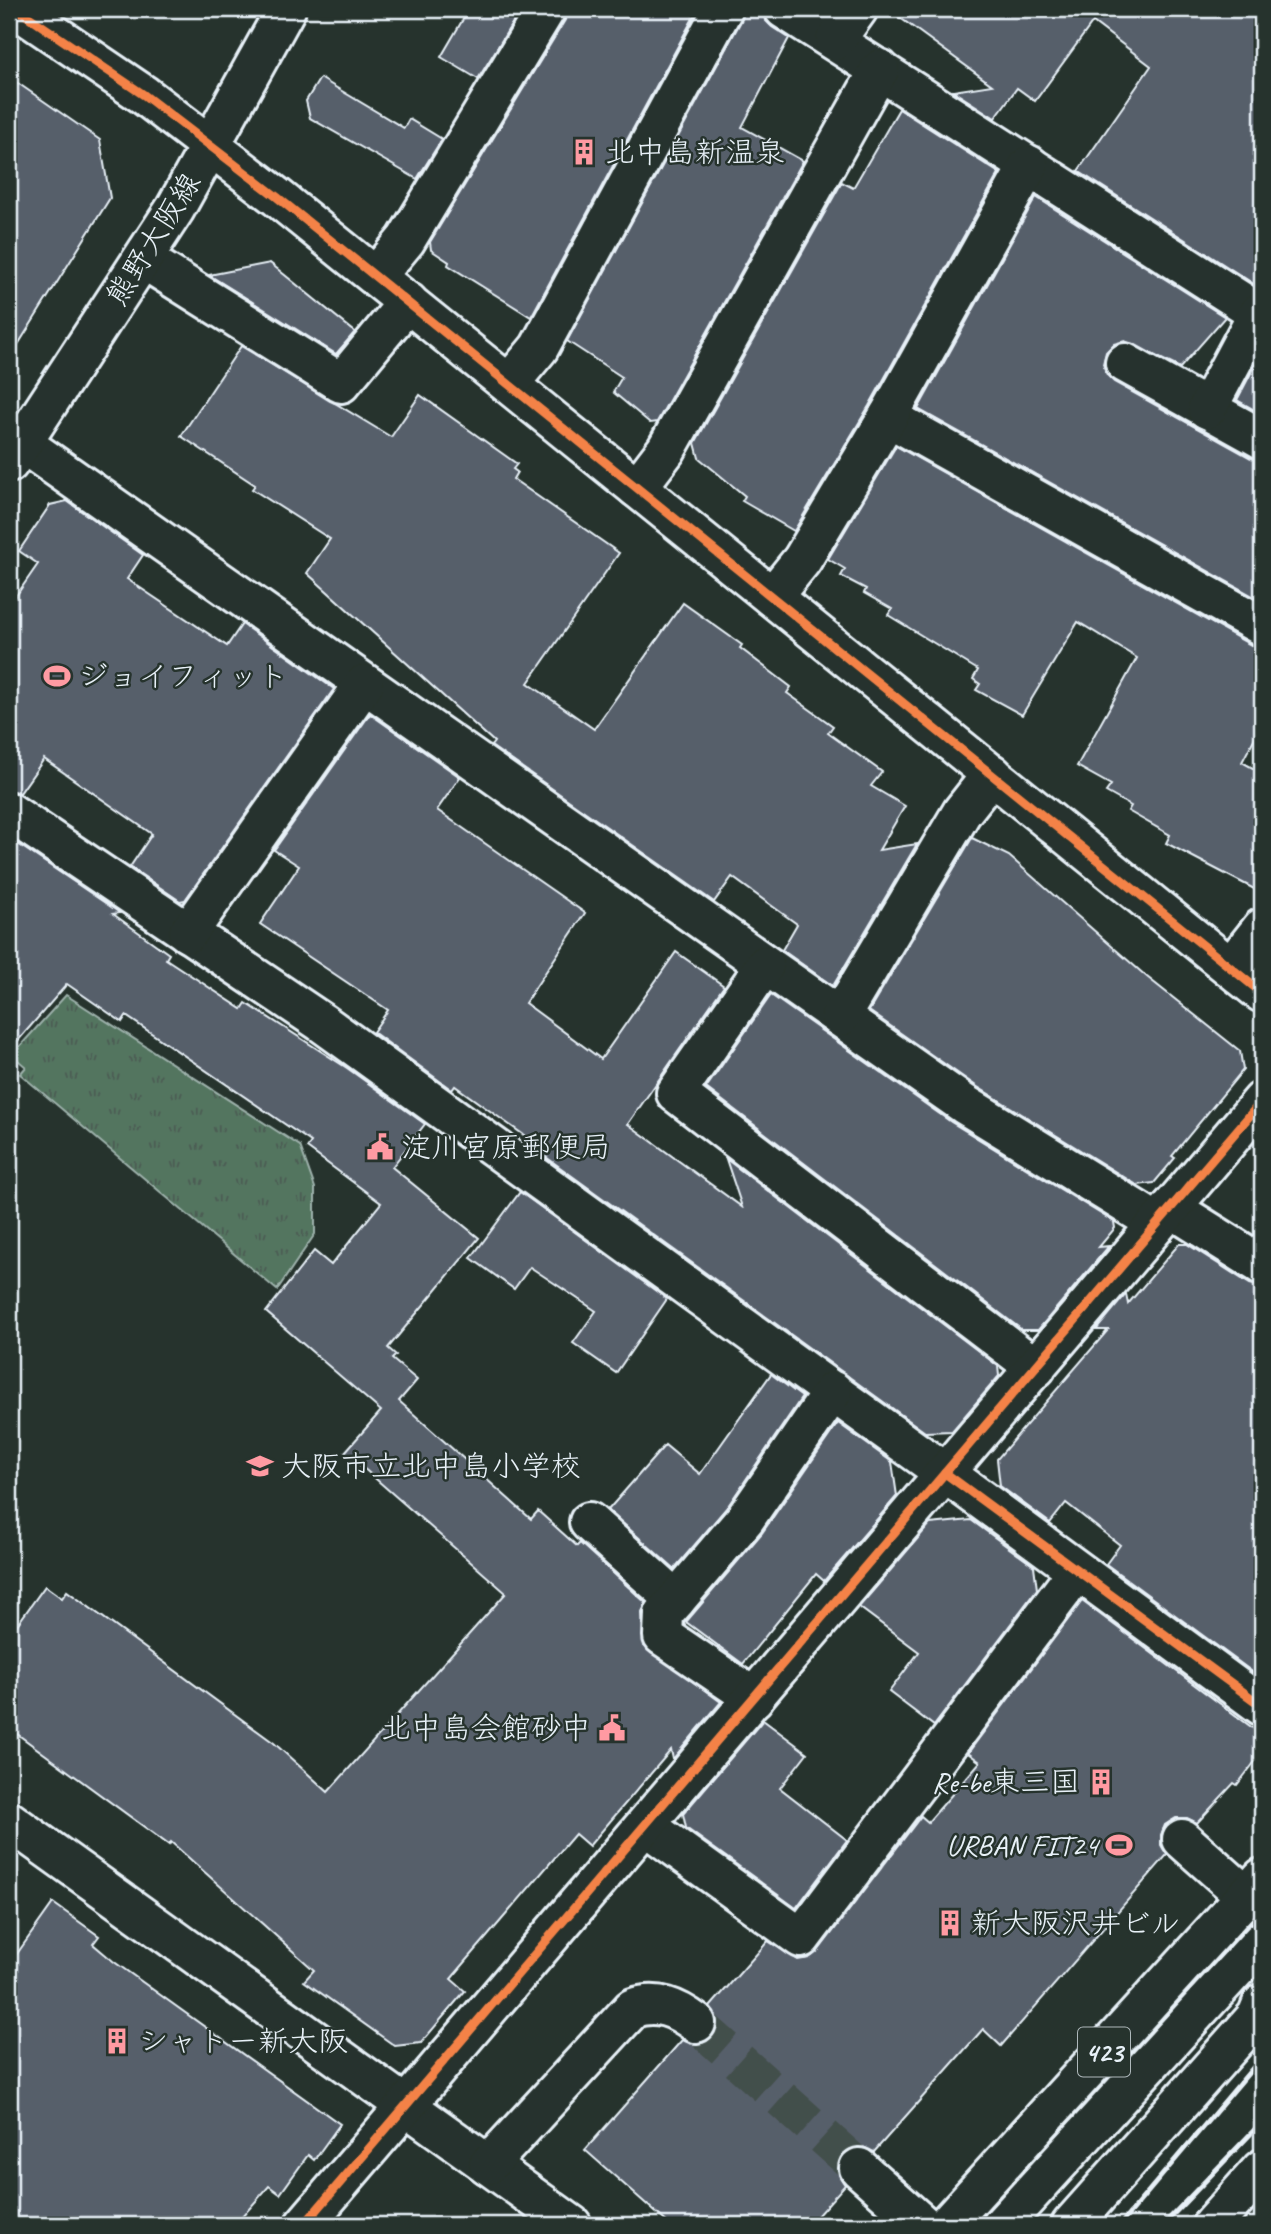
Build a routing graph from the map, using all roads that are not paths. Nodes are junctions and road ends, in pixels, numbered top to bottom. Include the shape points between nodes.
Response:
1 (286, 9) edge
2 (546, 9) edge
3 (723, 9) edge
4 (783, 9) edge
5 (858, 9) edge
6 (23, 10) edge
7 (835, 41) junction
8 (880, 69) junction
9 (209, 146) junction
10 (1029, 165) junction
11 (143, 260) junction
12 (376, 276) junction
13 (408, 302) junction
14 (1260, 314) edge
15 (1125, 363) dead end
16 (509, 384) junction
17 (1208, 409) junction
18 (887, 417) junction
19 (1262, 439) edge
20 (16, 453) edge
21 (637, 488) junction
22 (772, 597) junction
23 (1262, 626) edge
24 (364, 684) junction
25 (992, 774) junction
26 (9, 812) edge
27 (1262, 928) edge
28 (188, 933) junction
29 (765, 965) junction
30 (1231, 967) junction
31 (1262, 993) edge
32 (840, 1017) junction
33 (1262, 1101) edge
34 (1164, 1216) junction
35 (1262, 1265) edge
36 (1036, 1368) junction
37 (833, 1391) junction
38 (945, 1473) junction
39 (589, 1522) dead end
40 (1077, 1572) junction
41 (676, 1600) junction
42 (754, 1698) junction
43 (1262, 1706) edge
44 (9, 1821) edge
45 (646, 1826) junction
46 (1182, 1839) dead end
47 (1254, 1887) edge
48 (1262, 1941) edge
49 (1262, 2004) edge
50 (696, 2024) tunnel mouth
51 (406, 2106) junction
52 (488, 2165) junction
53 (859, 2168) tunnel mouth
54 (1262, 2169) edge
55 (304, 2225) edge
56 (572, 2225) edge
57 (923, 2225) edge
58 (946, 2225) edge
59 (1002, 2225) edge
60 (1071, 2225) edge
61 (1212, 2225) edge

1 - 9 main road, 熊野大阪線
2 - 12 main road via 406,240
3 - 16 main road via 539,348
4 - 7 main road
5 - 7 main road
6 - 9 main road
7 - 8 main road
8 - 10 main road
8 - 21 main road via 666,450
9 - 11 main road, 熊野大阪線
9 - 12 main road
10 - 14 main road
10 - 18 main road
11 - 13 main road via 341,383
11 - 20 main road, 熊野大阪線
12 - 13 main road
13 - 16 main road
14 - 17 main road
15 - 17 main road
16 - 21 main road
17 - 19 main road
18 - 22 main road via 802,560
18 - 23 main road
20 - 24 main road
21 - 22 main road
22 - 25 main road
24 - 28 main road
24 - 29 main road
25 - 30 main road
25 - 32 main road via 962,812
26 - 28 main road
27 - 30 main road
28 - 37 main road via 321,1022
29 - 32 main road
29 - 36 main road via 676,1093
30 - 31 main road
32 - 34 main road via 964,1104
33 - 34 main road
34 - 35 main road
34 - 36 main road
36 - 38 main road
37 - 38 main road
37 - 41 main road via 745,1519
38 - 40 main road
38 - 42 main road
39 - 41 main road
40 - 43 main road
40 - 45 main road via 1000,1701 801,1938
41 - 42 main road via 664,1614 663,1636
42 - 45 main road
44 - 51 main road
45 - 51 main road
46 - 47 main road
47 - 58 main road, 423
48 - 59 main road, 423
49 - 60 main road via 1257,2016
50 - 52 main road via 669,2006 651,2003 634,2008
51 - 52 main road
51 - 55 main road
52 - 56 main road
53 - 57 main road
54 - 61 main road

